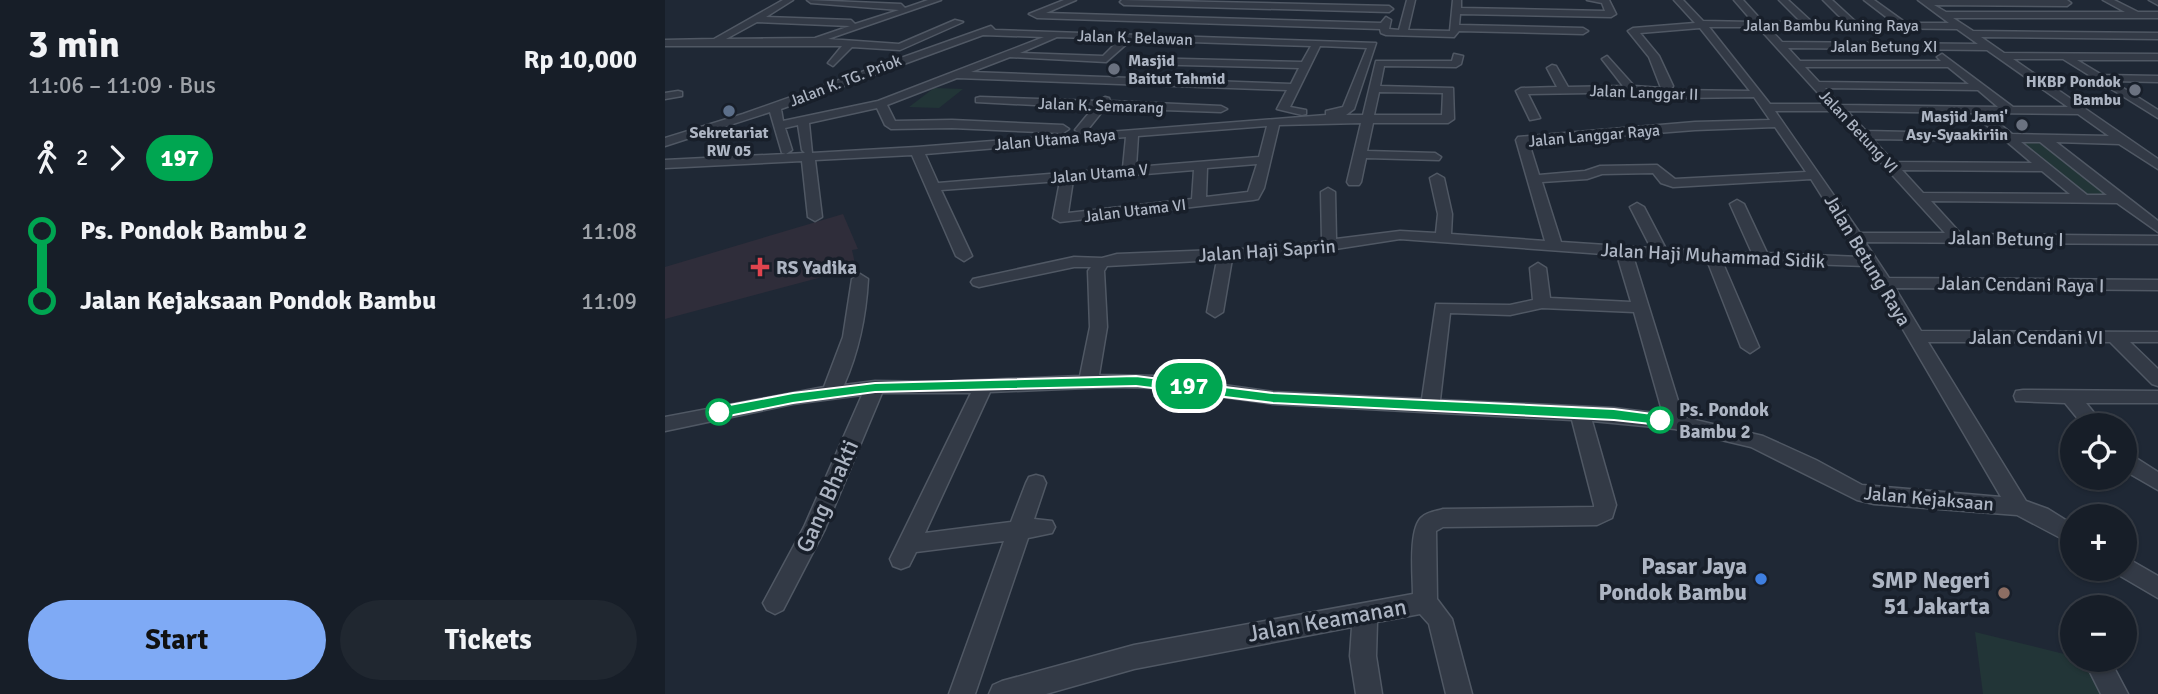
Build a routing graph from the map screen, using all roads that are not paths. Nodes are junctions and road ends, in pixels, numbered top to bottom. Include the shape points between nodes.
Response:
1 (789, 0) edge
2 (811, 0) edge
3 (937, 0) edge
4 (1072, 0) edge
5 (1411, 0) edge
6 (1457, 0) edge
7 (1591, 0) edge
8 (1678, 0) edge
9 (1738, 0) edge
10 (1783, 0) edge
11 (1827, 0) edge
12 (1868, 0) edge
13 (2107, 0) edge
14 (2153, 0) edge
15 (1127, 1) edge
16 (1923, 1) edge
17 (2065, 1) edge
18 (2158, 2) edge
19 (1233, 3) edge
20 (1269, 3) edge
21 (1391, 4) edge
22 (911, 8) junction
23 (1456, 11) junction
24 (1567, 14) junction
25 (1798, 14) junction
26 (1842, 15) junction
27 (1943, 15) junction
28 (2091, 15) junction
29 (2138, 15) junction
30 (2158, 15) edge
31 (1889, 16) junction
32 (1086, 17) junction
33 (757, 19) junction
34 (958, 22) dead end
35 (1257, 22) junction
36 (1007, 23) dead end
37 (862, 24) junction
38 (1703, 24) junction
39 (1761, 24) junction
40 (1809, 24) junction
41 (1853, 24) junction
42 (1903, 25) junction
43 (1959, 26) junction
44 (1384, 29) junction
45 (1454, 31) junction
46 (1583, 31) junction
47 (982, 32) junction
48 (1403, 33) junction
49 (1970, 34) junction
50 (1058, 35) junction
51 (2104, 36) junction
52 (2131, 36) junction
53 (2158, 36) edge
54 (1128, 37) junction
55 (1164, 38) junction
56 (1594, 40) dead end
57 (715, 41) junction
58 (812, 41) junction
59 (665, 43) edge
60 (1317, 43) junction
61 (848, 45) junction
62 (1780, 45) junction
63 (1927, 46) junction
64 (1988, 47) junction
65 (1003, 56) junction
66 (1458, 56) dead end
67 (2001, 56) junction
68 (2065, 57) junction
69 (2144, 57) junction
70 (2158, 57) edge
71 (1105, 59) junction
72 (1607, 59) dead end
73 (1142, 61) junction
74 (833, 64) dead end
75 (1798, 64) junction
76 (1951, 64) junction
77 (1306, 65) junction
78 (1552, 68) dead end
79 (957, 75) junction
80 (1010, 76) junction
81 (2100, 78) junction
82 (1084, 79) junction
83 (2132, 79) junction
84 (2158, 79) edge
85 (1122, 81) junction
86 (1235, 85) junction
87 (1817, 85) junction
88 (1980, 87) junction
89 (1295, 88) junction
90 (1375, 89) junction
91 (1631, 89) junction
92 (2149, 89) dead end
93 (1564, 90) junction
94 (1665, 91) junction
95 (678, 94) dead end
96 (1757, 94) junction
97 (665, 96) edge
98 (980, 100) junction
99 (881, 104) junction
100 (1101, 105) junction
101 (775, 107) junction
102 (1767, 107) junction
103 (1838, 108) junction
104 (1221, 109) junction
105 (1975, 110) junction
106 (2011, 111) junction
107 (2080, 111) junction
108 (2158, 114) edge
109 (1534, 118) dead end
110 (1369, 119) junction
111 (1213, 121) dead end
112 (1274, 121) junction
113 (803, 122) junction
114 (1779, 123) junction
115 (951, 124) junction
116 (778, 126) junction
117 (1081, 130) junction
118 (1100, 130) dead end
119 (1132, 133) junction
120 (1863, 135) junction
121 (2010, 138) junction
122 (2044, 139) junction
123 (2122, 140) junction
124 (665, 144) edge
125 (786, 150) dead end
126 (918, 151) junction
127 (2141, 153) junction
128 (808, 154) junction
129 (1360, 154) junction
130 (2158, 154) edge
131 (1435, 157) dead end
132 (1263, 160) junction
133 (665, 164) edge
134 (1201, 165) junction
135 (1891, 166) junction
136 (2158, 166) edge
137 (2046, 167) junction
138 (1129, 171) junction
139 (1815, 175) junction
140 (1066, 176) junction
141 (1437, 178) dead end
142 (1535, 178) junction
143 (1354, 181) dead end
144 (935, 187) junction
145 (1328, 192) dead end
146 (1920, 197) junction
147 (2084, 199) junction
148 (2121, 199) junction
149 (1199, 202) junction
150 (1737, 204) dead end
151 (1637, 207) dead end
152 (815, 217) dead end
153 (2158, 228) edge
154 (1854, 237) junction
155 (1443, 238) junction
156 (1957, 238) junction
157 (2158, 240) edge
158 (1329, 246) junction
159 (1555, 247) junction
160 (1624, 252) junction
161 (1661, 254) junction
162 (1224, 255) junction
163 (964, 256) dead end
164 (1713, 257) junction
165 (1762, 258) junction
166 (1870, 262) junction
167 (1102, 263) junction
168 (1538, 268) dead end
169 (860, 279) dead end
170 (979, 282) dead end
171 (1883, 283) junction
172 (2158, 285) edge
173 (1542, 303) junction
174 (1641, 307) junction
175 (1215, 312) dead end
176 (1915, 336) junction
177 (2115, 337) junction
178 (2158, 337) edge
179 (1750, 346) dead end
180 (2158, 380) edge
181 (1088, 382) junction
182 (875, 387) junction
183 (983, 387) junction
184 (831, 392) junction
185 (2023, 396) dead end
186 (2070, 397) junction
187 (2158, 397) edge
188 (1430, 407) junction
189 (1580, 413) junction
190 (2084, 413) edge
191 (1675, 422) junction
192 (665, 424) edge
193 (2137, 466) edge
194 (2156, 478) edge
195 (1036, 483) dead end
196 (2018, 507) junction
197 (1044, 527) dead end
198 (2060, 528) edge
199 (1017, 530) junction
200 (2137, 575) edge
201 (2158, 588) edge
202 (775, 603) dead end
203 (1425, 603) junction
204 (1366, 612) junction
205 (2103, 672) edge
206 (962, 694) edge
207 (1002, 694) edge
208 (1369, 694) edge
209 (1459, 694) edge
210 (2115, 694) edge

1 - 33 street
2 - 22 street
3 - 22 street
4 - 32 street via 1035,15
5 - 48 street
6 - 23 street
7 - 24 street via 1605,1 1611,14
8 - 38 street, Jalan Betung Raya
9 - 39 street, Jalan Betung VI
10 - 25 street
11 - 26 street
12 - 31 street
13 - 29 street
14 - 18 street
15 - 19 street
15 - 32 street
16 - 17 street
16 - 27 street
17 - 28 street
19 - 20 street
20 - 21 street
20 - 35 street
21 - 44 street
22 - 37 street
23 - 24 street
23 - 45 street
24 - 46 street
25 - 26 street
25 - 40 street
26 - 31 street
26 - 41 street
27 - 28 street
27 - 43 street
28 - 29 street
28 - 52 street
29 - 30 street
31 - 42 street
32 - 35 street
33 - 37 street
33 - 57 street
34 - 61 street via 904,47
35 - 44 street
36 - 47 street, Jalan K. TG. Priok
37 - 58 street
38 - 39 street, Jalan Bambu Kuning Raya
38 - 94 street, Jalan Bambu Kuning Raya via 1633,31 1654,56 1668,86
38 - 96 street, Jalan Betung Raya
39 - 40 street, Jalan Bambu Kuning Raya
39 - 62 street, Jalan Betung VI
40 - 41 street, Jalan Bambu Kuning Raya
41 - 42 street, Jalan Bambu Kuning Raya
42 - 43 street, Jalan Bambu Kuning Raya
43 - 49 street
44 - 48 street
45 - 46 street
45 - 48 street
46 - 56 street
47 - 50 street, Jalan K. Belawan
47 - 101 street, Jalan K. TG. Priok
49 - 51 street
49 - 64 street
50 - 54 street, Jalan K. Belawan
50 - 65 street
51 - 52 street
51 - 69 street
52 - 53 street
54 - 55 street, Jalan K. Belawan
54 - 71 street
55 - 60 street, Jalan K. Belawan
55 - 73 street
57 - 58 street
57 - 59 street
58 - 61 street
60 - 77 street
60 - 89 street, Jalan K. Belawan via 1373,45 1346,111 1284,111
61 - 74 street
62 - 63 street, Jalan Betung XI
62 - 75 street, Jalan Betung VI
63 - 64 street, Jalan Betung XI
63 - 76 street
64 - 67 street
65 - 71 street
65 - 79 street
66 - 90 street via 1456,64 1380,63
67 - 68 street
67 - 107 street
68 - 69 street
68 - 81 street
69 - 70 street
71 - 82 street
72 - 91 street
73 - 77 street
73 - 85 street
75 - 76 street
75 - 87 street, Jalan Betung VI
76 - 88 street
77 - 89 street
78 - 93 street
79 - 80 street
79 - 99 street
80 - 82 street
80 - 98 street
81 - 83 street
81 - 108 street
82 - 85 street
83 - 84 street
83 - 92 street
85 - 86 street
85 - 100 street
86 - 89 street
86 - 104 street
87 - 88 street
87 - 103 street, Jalan Betung VI
88 - 106 street
90 - 110 street
90 - 110 street, Jalan Utama Raya via 1447,90 1448,119
91 - 93 street, Jalan Langgar II
91 - 94 street, Jalan Langgar II
93 - 109 street, Jalan Langgar II via 1521,91
94 - 96 street, Jalan Langgar II
95 - 97 street
96 - 102 street, Jalan Betung Raya
98 - 100 street, Jalan K. Semarang
98 - 115 street
99 - 113 street
99 - 115 street via 892,129
100 - 104 street, Jalan K. Semarang
100 - 117 street
101 - 116 street
101 - 124 street, Jalan K. TG. Priok
102 - 103 street
102 - 114 street, Jalan Betung Raya
103 - 105 street
103 - 120 street, Jalan Betung VI
104 - 111 street
105 - 106 street
105 - 121 street
106 - 107 street
107 - 123 street
110 - 112 street, Jalan Utama Raya
110 - 129 street
112 - 119 street, Jalan Utama Raya
112 - 132 street
113 - 116 street
113 - 128 street
114 - 139 street, Jalan Betung Raya
114 - 142 street, Jalan Langgar Raya via 1524,139 1521,143
115 - 117 street
116 - 125 street
117 - 118 street
119 - 126 street, Jalan Utama Raya
119 - 138 street
120 - 121 street
120 - 135 street, Jalan Betung VI
121 - 122 street
121 - 137 street
122 - 123 street
122 - 148 street
123 - 127 street
126 - 128 street, Jalan Utama Raya
126 - 144 street
127 - 130 street
127 - 136 street
128 - 133 street, Jalan Utama Raya
128 - 152 street
129 - 131 street
129 - 143 street
132 - 134 street, Jalan Utama V
132 - 149 street, Jalan Utama VI via 1252,196
134 - 138 street, Jalan Utama V
134 - 149 street
135 - 137 street
135 - 146 street, Jalan Betung VI
137 - 147 street
138 - 140 street, Jalan Utama V
139 - 142 street via 1677,183 1657,169
139 - 154 street, Jalan Betung Raya
140 - 144 street, Jalan Utama V
140 - 149 street, Jalan Utama VI via 1060,218
141 - 155 street via 1445,214
142 - 159 street, Jalan Langgar Raya
144 - 163 street
145 - 158 street
146 - 147 street
146 - 156 street, Jalan Betung VI
147 - 148 street
148 - 153 street
150 - 165 street
151 - 161 street
154 - 156 street, Jalan Betung I
154 - 166 street, Jalan Betung Raya
155 - 158 street, Jalan Haji Saprin via 1401,235
155 - 159 street, Jalan Haji Saprin
156 - 157 street, Jalan Betung I
158 - 162 street, Jalan Haji Saprin
159 - 160 street, Jalan Haji Muhammad Sidik
160 - 161 street, Jalan Haji Muhammad Sidik
160 - 174 street
161 - 164 street, Jalan Haji Muhammad Sidik
162 - 167 street, Jalan Haji Saprin
162 - 175 street
164 - 165 street, Jalan Haji Muhammad Sidik
164 - 179 street
165 - 166 street, Jalan Haji Muhammad Sidik
166 - 171 street, Jalan Betung Raya
167 - 170 street, Jalan Haji Saprin via 1075,262
167 - 181 street via 1095,271 1101,310 1099,344
168 - 173 street
169 - 184 street via 843,368
171 - 172 street, Jalan Cendani Raya I
171 - 176 street, Jalan Betung Raya
173 - 174 street
173 - 188 street via 1510,310 1442,307
174 - 191 street
176 - 177 street, Jalan Cendani VI
176 - 196 street, Jalan Betung Raya
177 - 178 street, Jalan Cendani VI
177 - 180 street
181 - 183 street, Jalan Kejaksaan
181 - 188 street, Jalan Kejaksaan via 1159,383 1262,397
182 - 183 street, Jalan Kejaksaan
182 - 184 street, Jalan Kejaksaan
182 - 202 street, Gang Bhakti via 814,529
183 - 199 street via 904,552
184 - 192 street, Jalan Kejaksaan
185 - 186 street
186 - 187 street
186 - 190 street
188 - 189 street, Jalan Kejaksaan
189 - 191 street, Jalan Kejaksaan
189 - 203 street, Jalan Keamanan via 1604,512 1597,516 1443,518 1430,522 1425,529
191 - 196 street, Jalan Kejaksaan via 1756,441 1857,492
193 - 194 street
195 - 199 street
196 - 198 street, Jalan Kejaksaan
197 - 199 street
199 - 206 street
200 - 201 street
203 - 204 street, Jalan Keamanan
203 - 209 street via 1440,620
204 - 207 street, Jalan Keamanan via 1134,657
204 - 208 street via 1363,656
205 - 210 street

